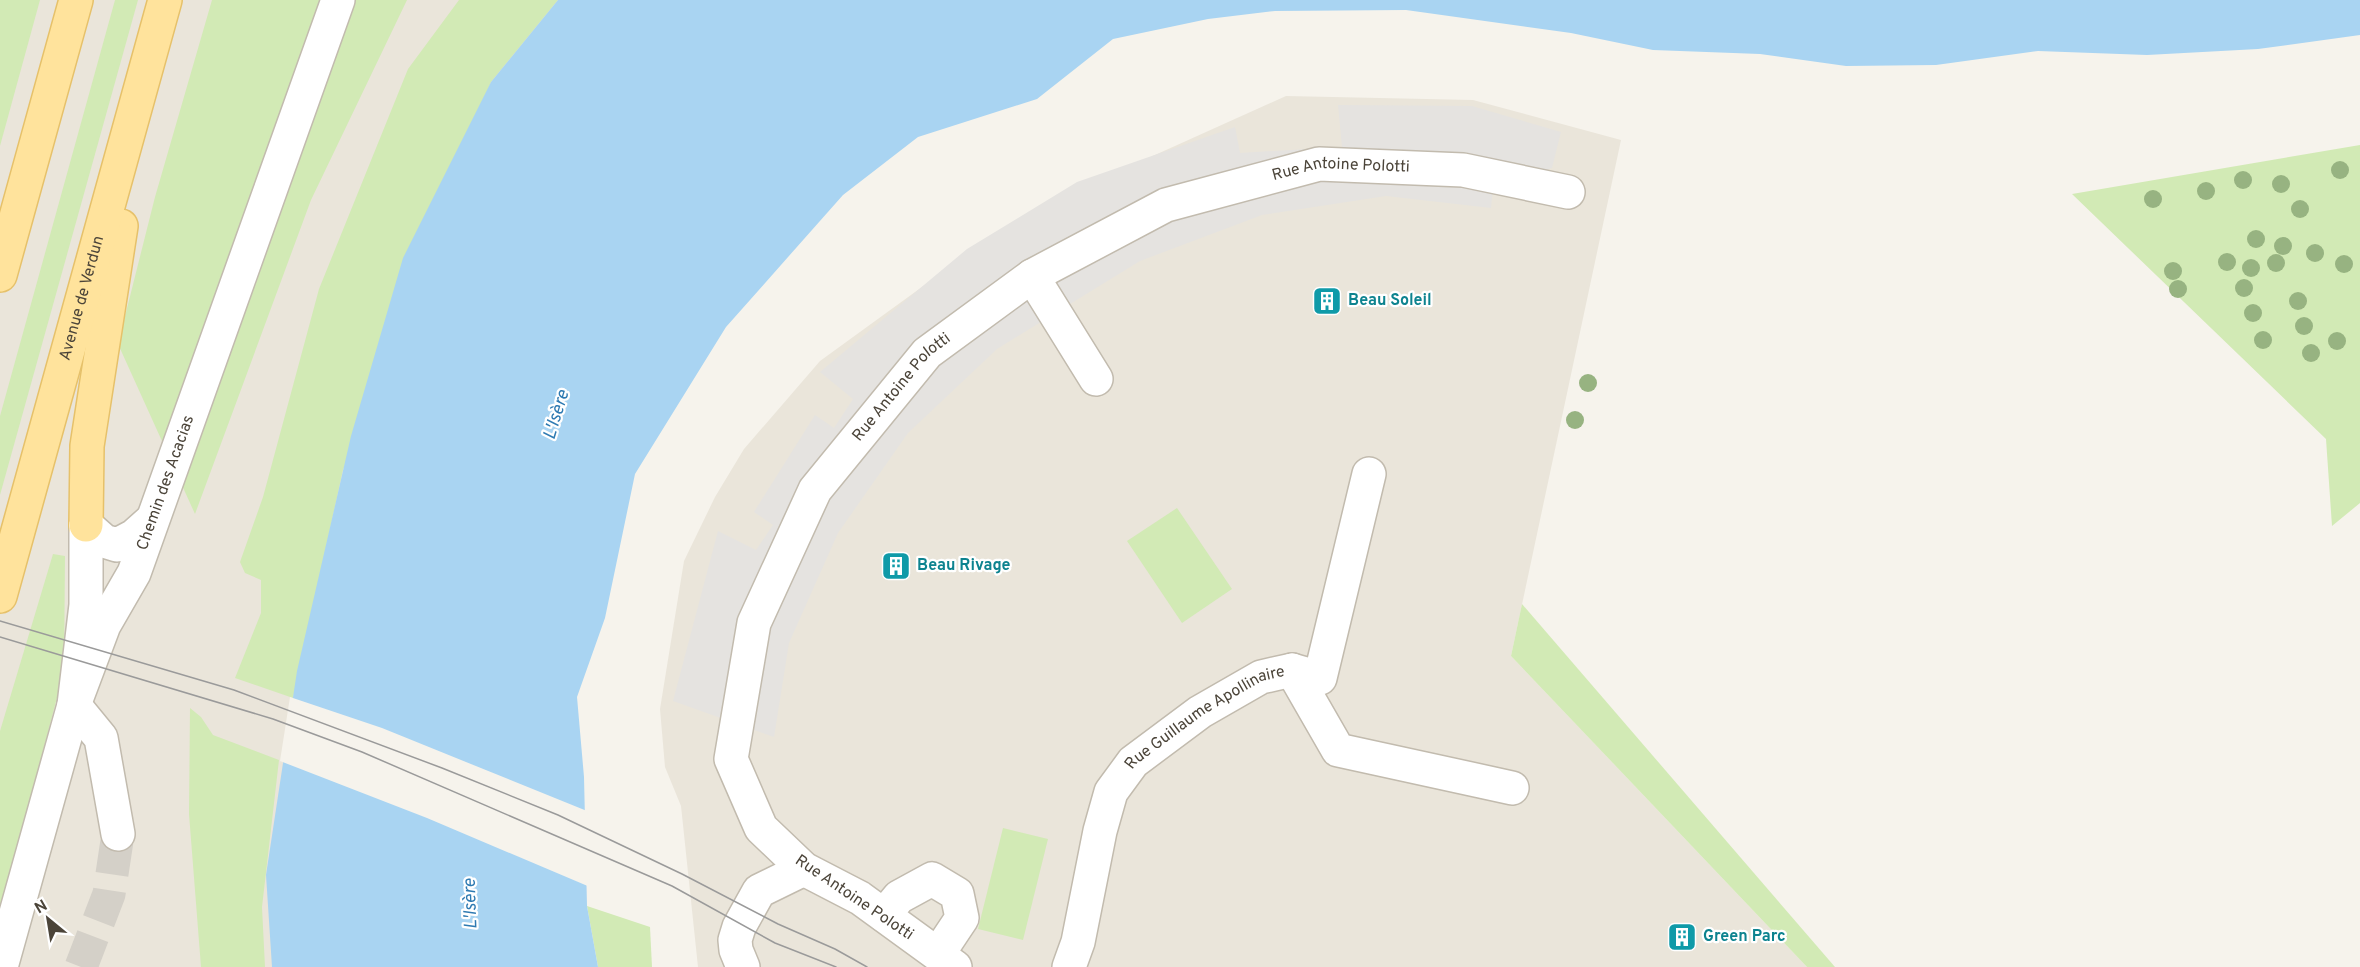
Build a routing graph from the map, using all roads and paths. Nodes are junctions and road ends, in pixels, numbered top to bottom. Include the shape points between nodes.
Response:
1 (76, 0) edge
2 (165, 0) edge
3 (338, 0) edge
4 (146, 72) junction
5 (1568, 192) dead end
6 (0, 275) edge
7 (1032, 276) junction
8 (1096, 379) dead end
9 (1369, 474) dead end
10 (153, 520) junction
11 (86, 525) junction
12 (0, 596) edge
13 (1292, 670) junction
14 (74, 705) junction
15 (1512, 788) dead end
16 (118, 834) tunnel mouth
17 (804, 869) junction
18 (884, 915) junction
19 (946, 961) edge
20 (1, 967) edge
21 (743, 967) edge
22 (1069, 967) edge

1 - 6 main road
2 - 4 main road, Avenue de Verdun
3 - 10 street, Chemin des Acacias
4 - 11 main road via 87,446
4 - 12 main road, Avenue de Verdun
5 - 7 street, Rue Antoine Polotti via 1463,170 1319,164 1166,206
7 - 8 street
7 - 17 street, Rue Antoine Polotti via 927,353 815,490 754,623 730,759 760,828
9 - 13 street, Rue Guillaume Apollinaire via 1320,678
10 - 11 street via 117,545 104,541
10 - 14 street, Chemin des Acacias via 134,573 104,625
11 - 14 street via 86,605
13 - 15 street via 1338,750
13 - 22 street, Rue Guillaume Apollinaire via 1261,677 1210,706 1132,762 1111,792
14 - 16 street via 101,738
14 - 20 street, Chemin des Acacias
17 - 18 street, Rue Antoine Polotti
17 - 21 street via 759,891 735,940
18 - 19 street, Rue Antoine Polotti
18 - 19 street via 899,897 932,879 957,894 962,918

